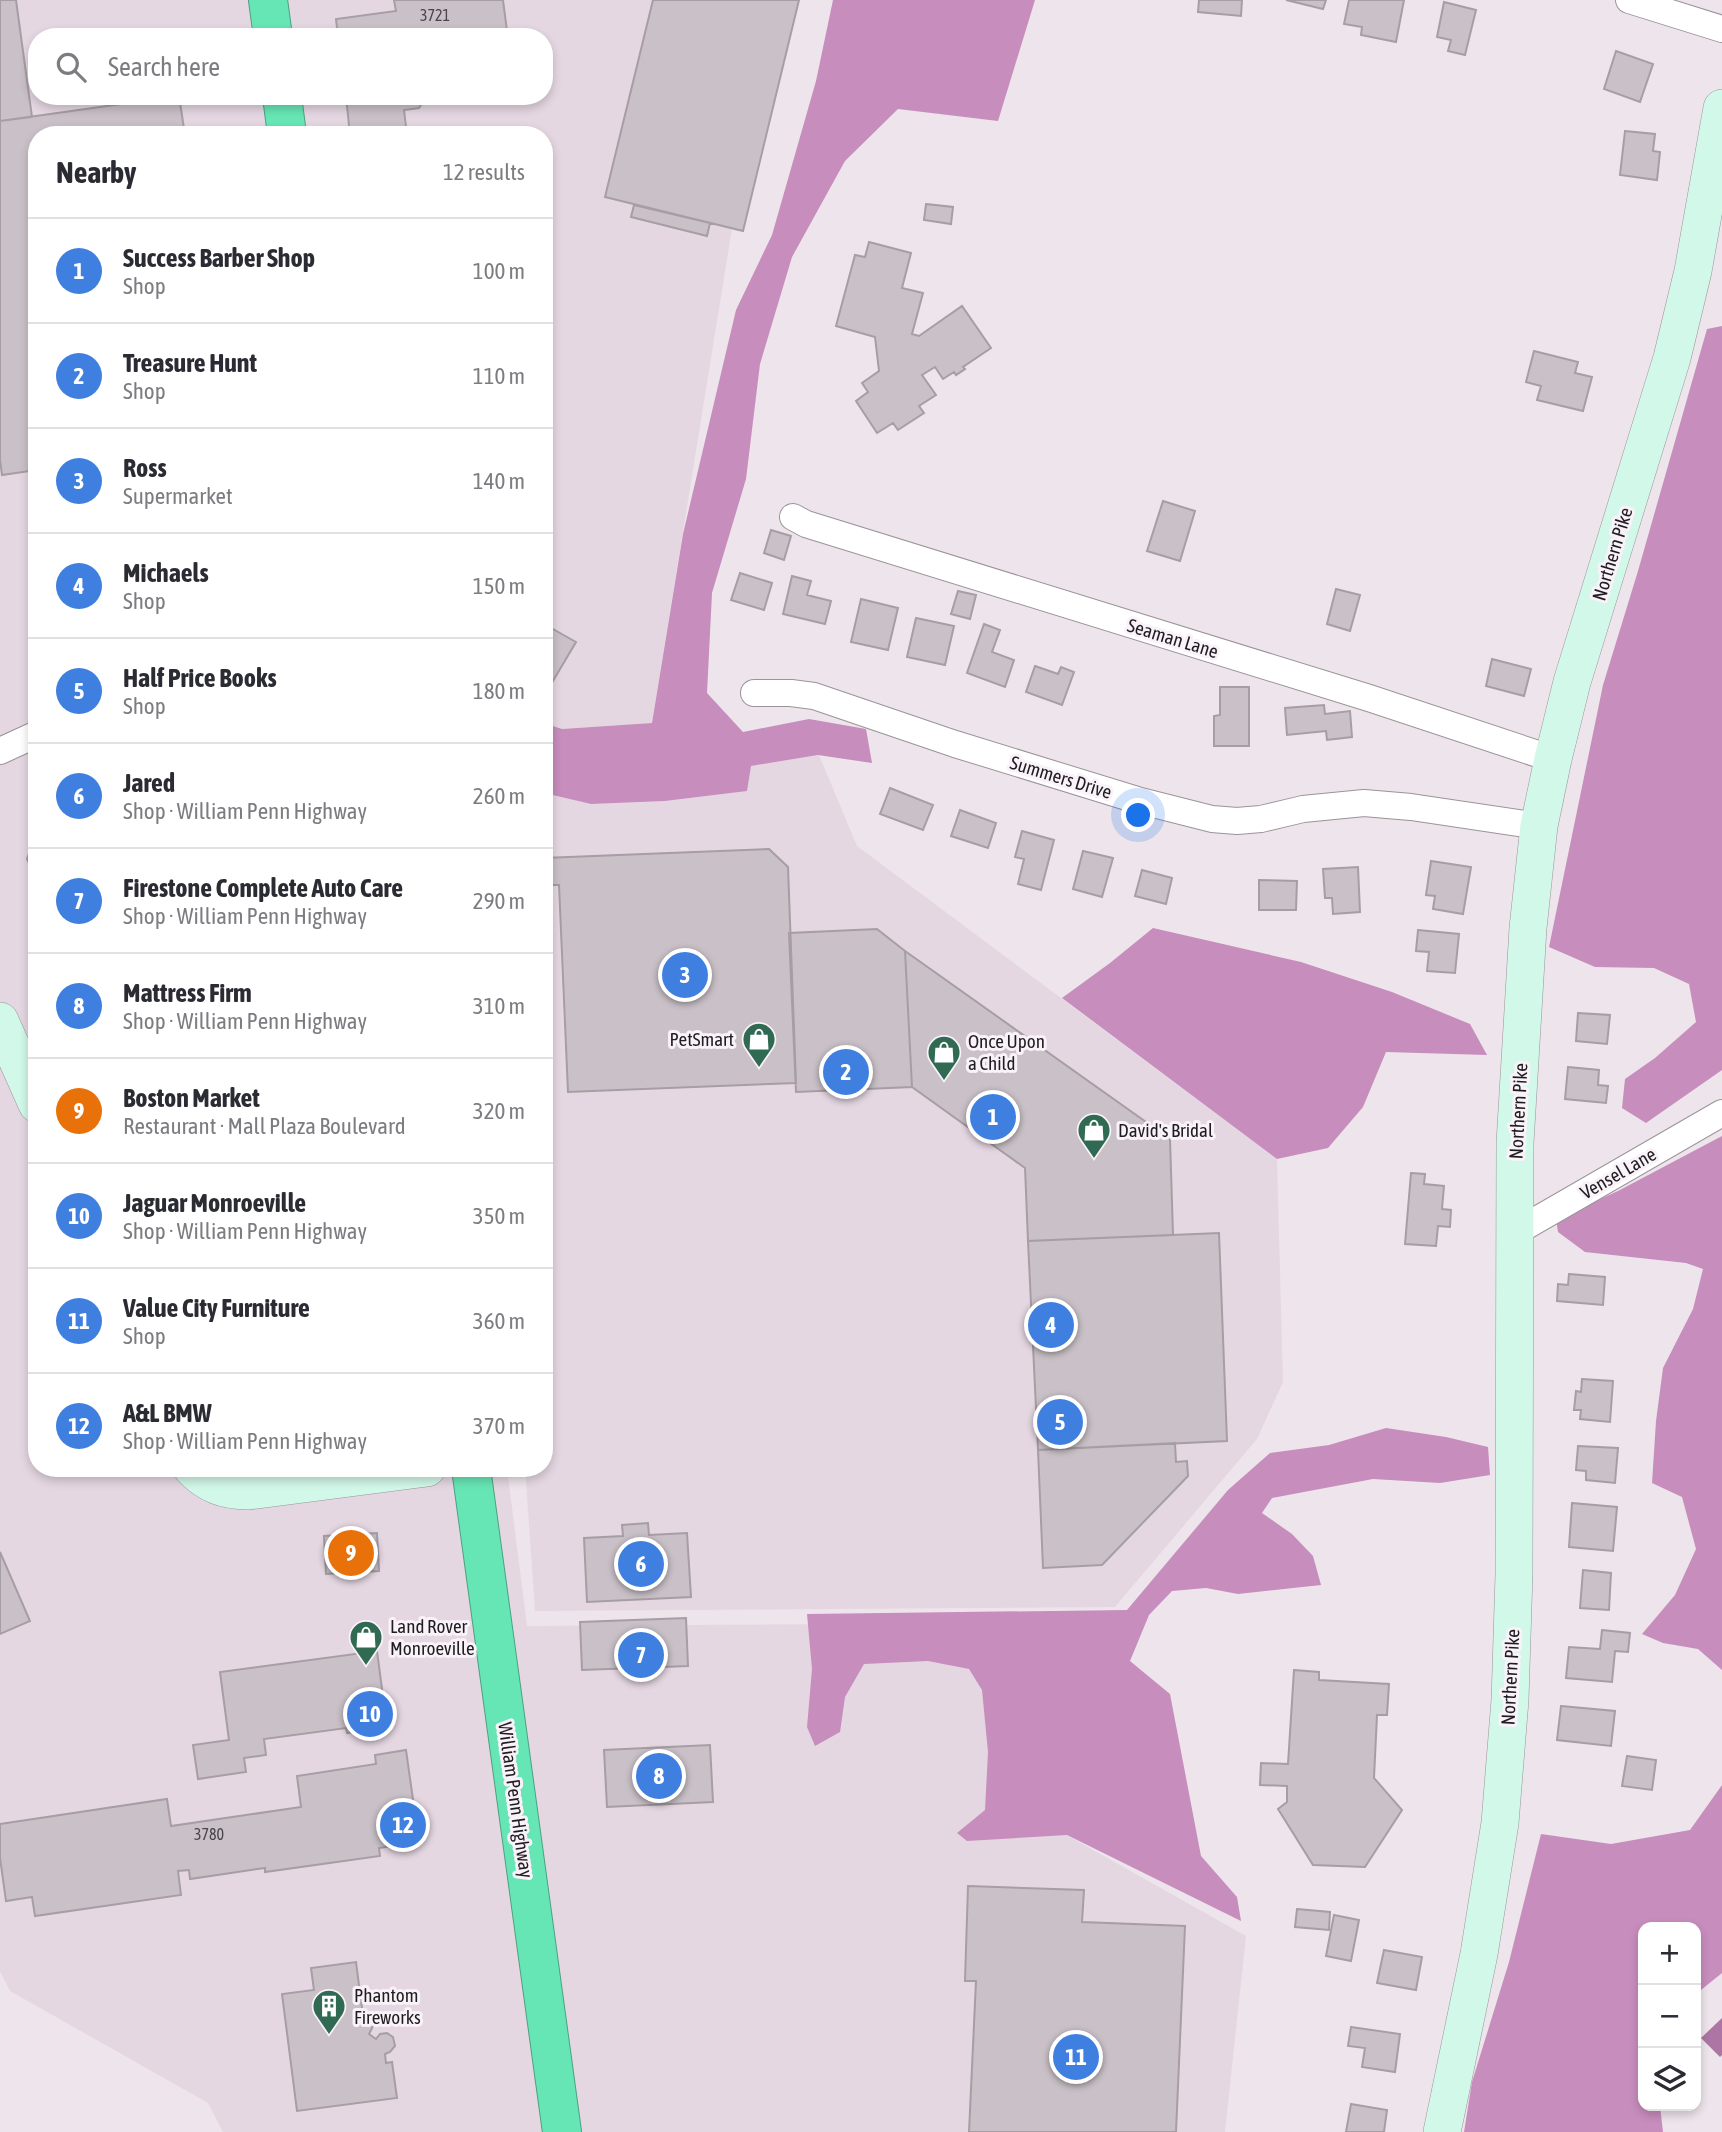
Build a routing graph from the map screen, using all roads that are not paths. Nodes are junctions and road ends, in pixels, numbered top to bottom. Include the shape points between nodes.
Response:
1 (268, 0) edge
2 (1629, 0) edge
3 (272, 28) edge
4 (1722, 29) edge
5 (283, 105) edge
6 (1722, 108) edge
7 (286, 126) edge
8 (793, 517) dead end
9 (754, 693) dead end
10 (28, 738) edge
11 (0, 751) edge
12 (1553, 760) junction
13 (1539, 827) junction
14 (0, 1021) edge
15 (28, 1084) edge
16 (1722, 1113) edge
17 (1514, 1233) junction
18 (203, 1477) edge
19 (357, 1477) edge
20 (472, 1477) edge
21 (562, 2132) edge
22 (1442, 2132) edge

1 - 3 highway
2 - 4 street
5 - 7 highway
6 - 12 street, Northern Pike via 1693,271 1672,358 1572,682
8 - 12 street, Seaman Lane
9 - 13 street, Summers Drive via 814,696 1072,780 1212,819 1261,819 1313,807 1364,803
10 - 11 street
12 - 13 street, Northern Pike
13 - 17 street, Northern Pike via 1528,928
14 - 15 street
16 - 17 street, Vensel Lane
17 - 22 street, Northern Pike via 1510,1700 1500,1823 1479,1954
18 - 19 street via 235,1491
20 - 21 highway, William Penn Highway

